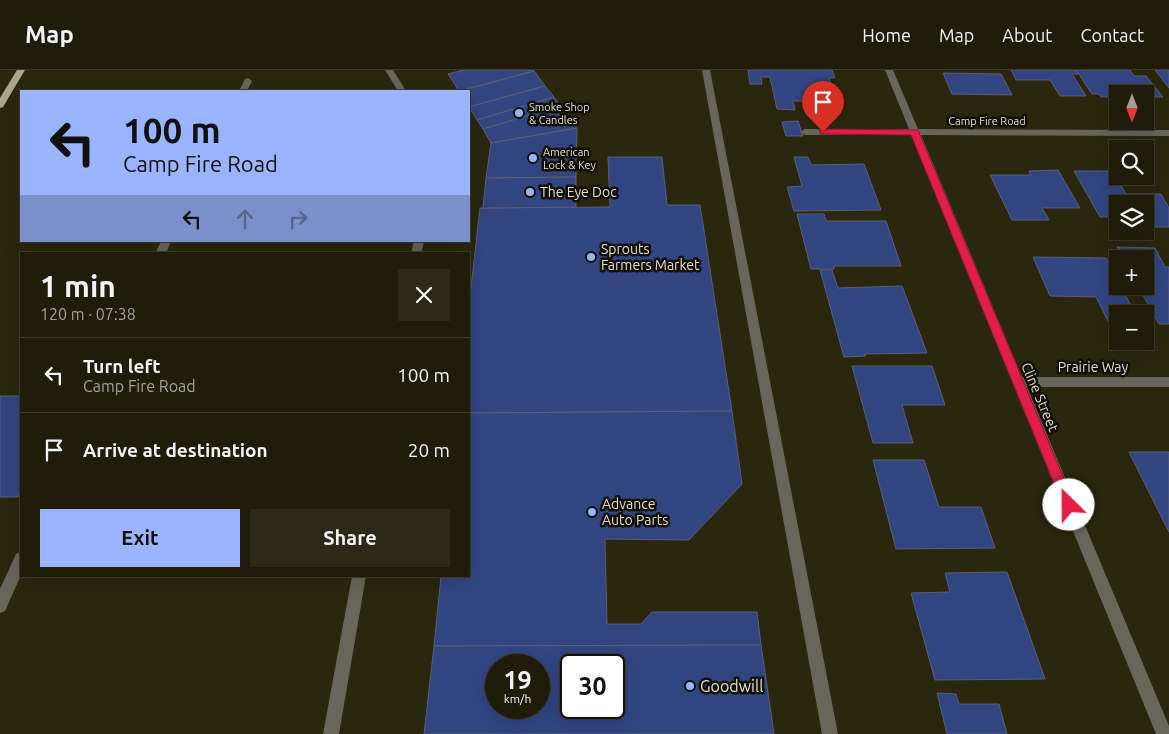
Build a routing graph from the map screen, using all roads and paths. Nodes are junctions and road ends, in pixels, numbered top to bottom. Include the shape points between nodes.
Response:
1 (21, 70) edge
2 (389, 70) edge
3 (706, 70) edge
4 (889, 70) edge
5 (248, 81) dead end
6 (244, 90) edge
7 (401, 90) edge
8 (0, 105) edge
9 (805, 132) dead end
10 (914, 132) junction
11 (1169, 133) edge
12 (1018, 382) junction
13 (1169, 382) edge
14 (20, 561) edge
15 (359, 577) edge
16 (0, 606) edge
17 (331, 734) edge
18 (830, 734) edge
19 (1164, 734) edge

1 - 8 main road
2 - 7 street
3 - 18 street
4 - 10 street, Cline Street
5 - 6 street
9 - 10 street, Camp Fire Road
10 - 11 street, Camp Fire Road
10 - 12 street, Cline Street
12 - 13 street, Prairie Way
12 - 19 street, Cline Street
14 - 16 street
15 - 17 street

